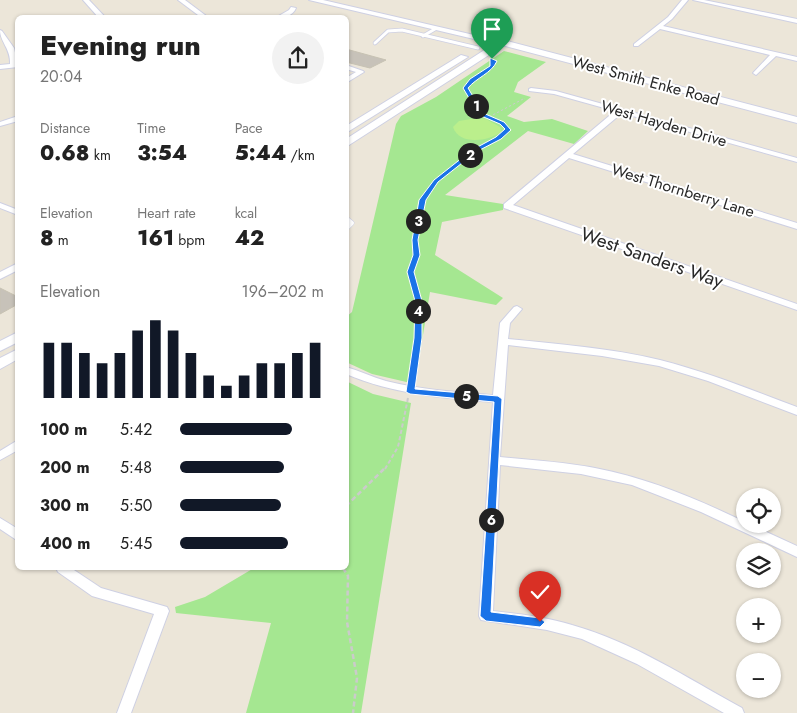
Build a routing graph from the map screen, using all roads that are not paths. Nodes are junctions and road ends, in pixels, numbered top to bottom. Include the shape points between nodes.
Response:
1 (86, 0) edge
2 (181, 0) edge
3 (313, 0) edge
4 (338, 0) edge
5 (685, 0) edge
6 (696, 0) edge
7 (293, 8) dead end
8 (100, 15) edge
9 (202, 15) edge
10 (284, 15) edge
11 (797, 21) edge
12 (658, 27) junction
13 (435, 29) junction
14 (0, 32) edge
15 (421, 37) junction
16 (496, 40) junction
17 (375, 43) dead end
18 (636, 45) dead end
19 (478, 48) junction
20 (775, 53) junction
21 (797, 59) edge
22 (15, 66) edge
23 (0, 67) edge
24 (349, 68) edge
25 (756, 72) dead end
26 (349, 79) edge
27 (531, 90) dead end
28 (620, 111) junction
29 (15, 119) edge
30 (797, 120) edge
31 (0, 124) edge
32 (349, 128) edge
33 (349, 142) edge
34 (568, 155) junction
35 (797, 160) edge
36 (0, 205) edge
37 (15, 212) edge
38 (797, 226) edge
39 (15, 268) edge
40 (0, 276) edge
41 (797, 307) edge
42 (517, 309) dead end
43 (15, 338) edge
44 (504, 342) junction
45 (0, 347) edge
46 (15, 355) edge
47 (0, 364) edge
48 (349, 371) edge
49 (498, 399) junction
50 (797, 411) edge
51 (15, 446) edge
52 (0, 456) edge
53 (495, 460) junction
54 (0, 523) edge
55 (15, 534) edge
56 (797, 552) edge
57 (65, 570) edge
58 (124, 713) edge
59 (737, 713) edge

1 - 8 street
2 - 9 street
3 - 13 street, West Smith Enke Road
4 - 16 street, West Smith Enke Road
5 - 12 street
6 - 11 street
7 - 10 street
12 - 18 street
12 - 20 street
13 - 15 lane
13 - 16 street, West Smith Enke Road
14 - 22 street via 11,46
15 - 17 lane via 394,30
15 - 19 lane
16 - 19 street
16 - 30 street, West Smith Enke Road
16 - 33 street via 489,51
19 - 32 street
20 - 21 street
20 - 25 street
22 - 23 street
24 - 26 street via 361,72
27 - 28 street, West Hayden Drive via 554,92
28 - 34 street
28 - 35 street, West Hayden Drive
29 - 31 street
34 - 38 street, West Thornberry Lane
34 - 41 street, West Sanders Way via 508,206
36 - 37 street
39 - 40 street
42 - 44 street via 505,322
43 - 45 street
44 - 49 street
44 - 50 street via 583,350 659,363
46 - 47 street
48 - 49 street via 371,382 410,392
49 - 53 street
51 - 52 street
53 - 56 street via 610,475 658,490
53 - 59 street via 486,616 540,622 585,634 637,658
54 - 55 street
57 - 58 street via 97,592 162,611

